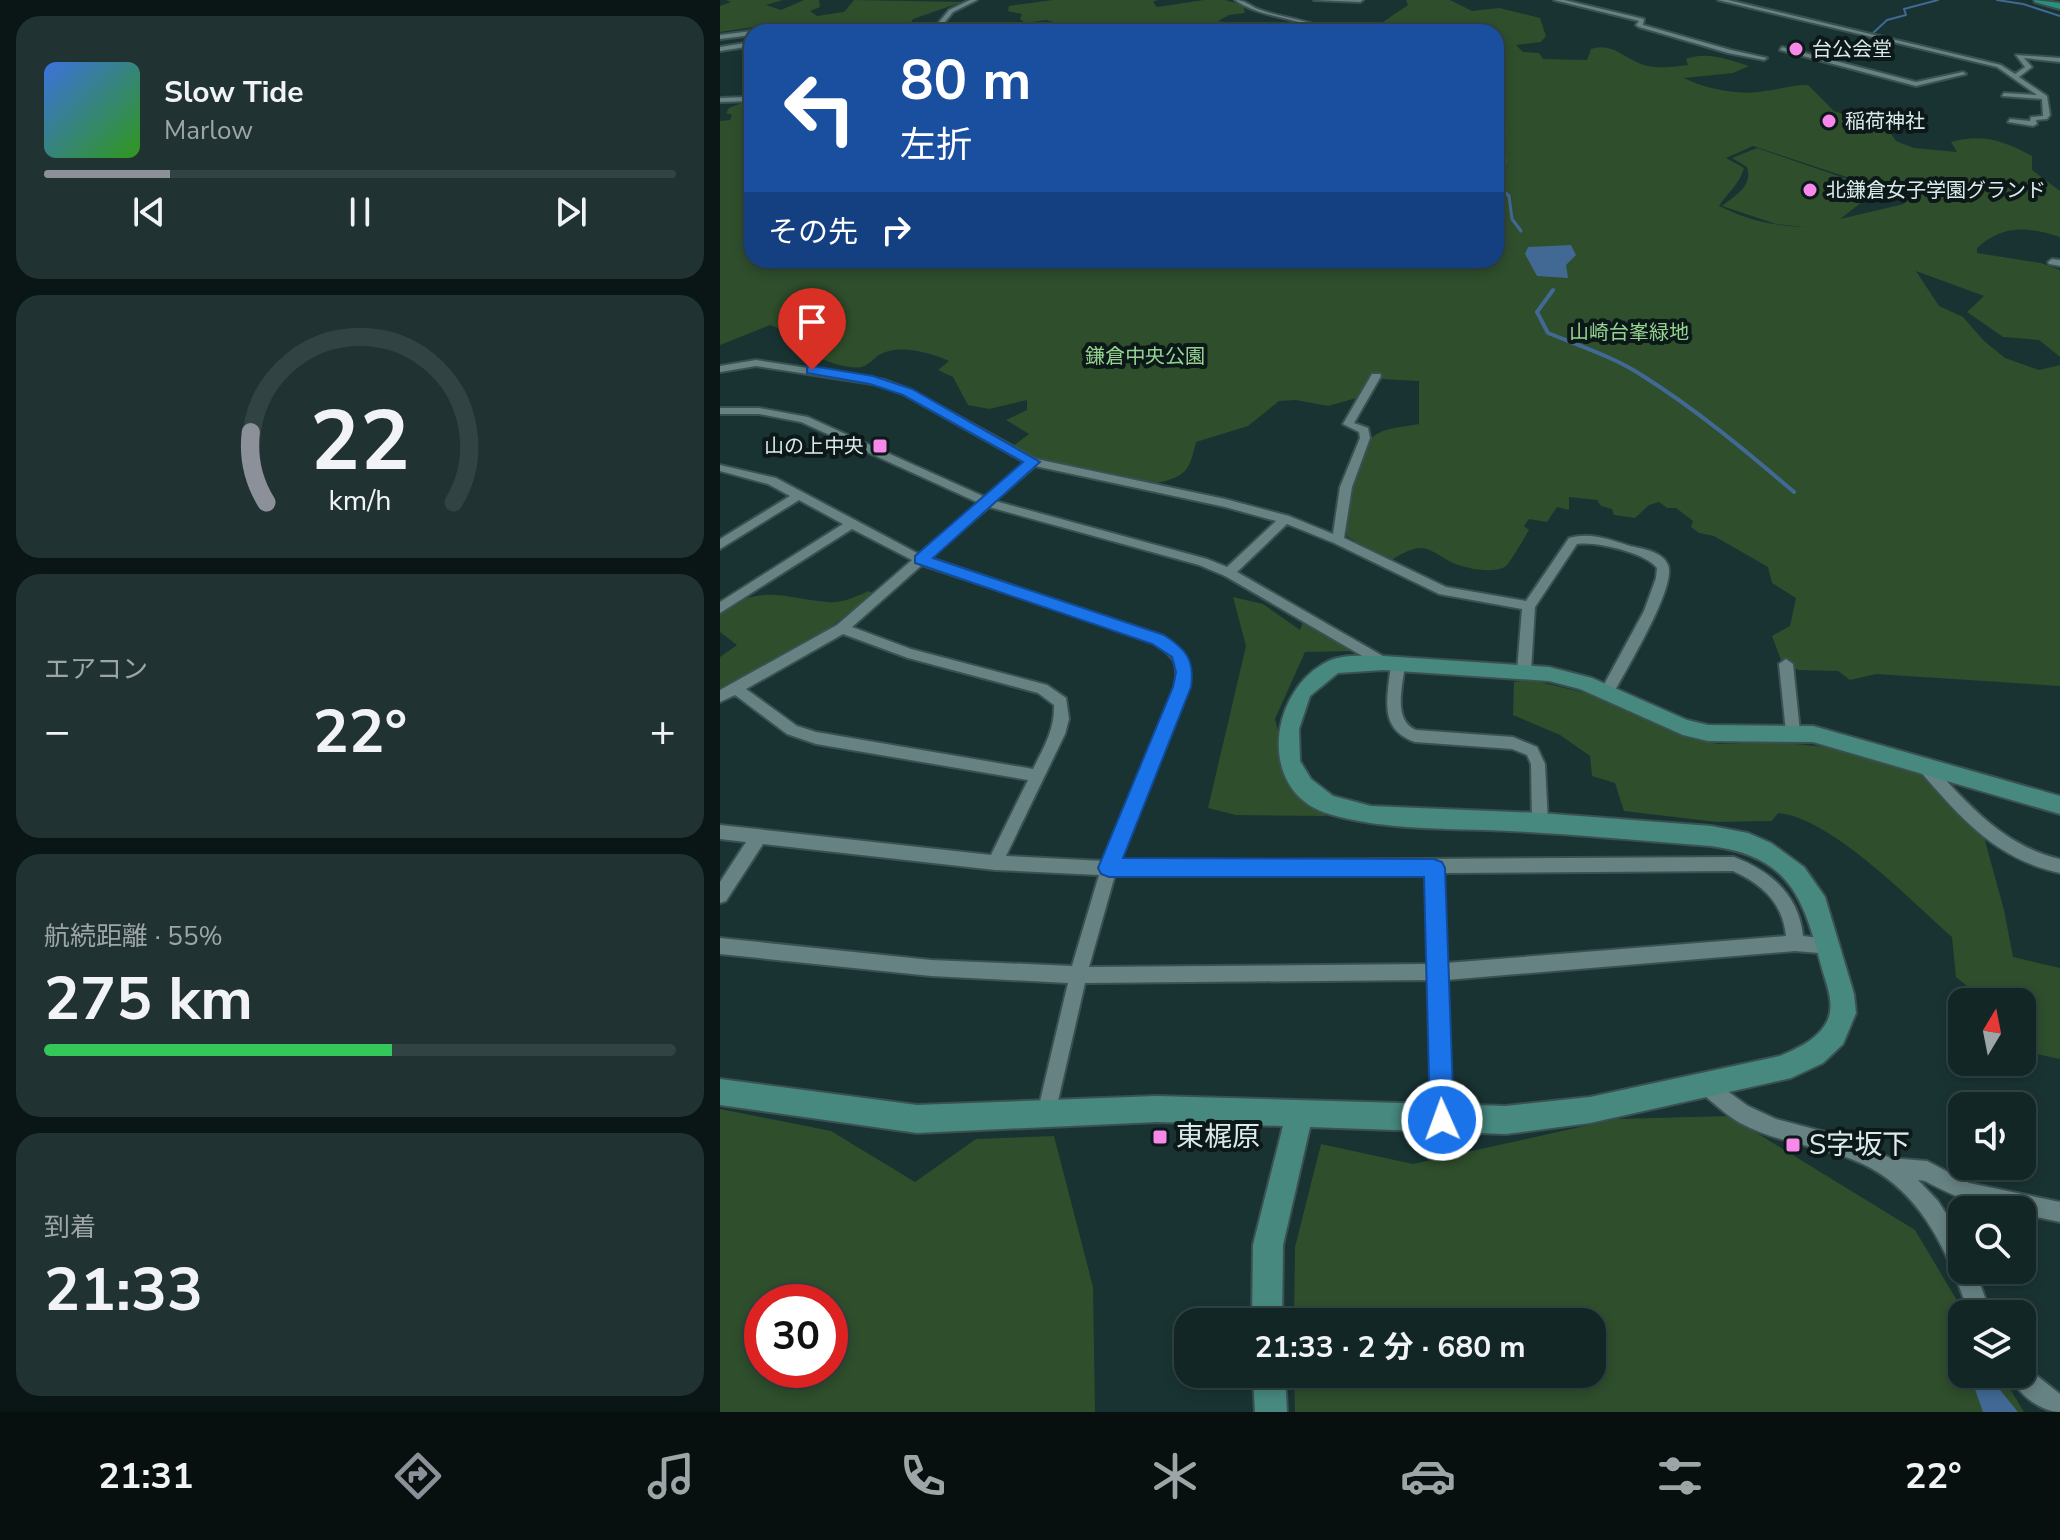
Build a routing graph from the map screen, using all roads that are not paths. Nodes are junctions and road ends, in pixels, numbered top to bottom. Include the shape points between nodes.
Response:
1 (974, 0) edge
2 (1238, 0) edge
3 (1317, 0) edge
4 (1360, 0) edge
5 (1557, 0) edge
6 (1721, 0) edge
7 (2038, 0) edge
8 (2060, 6) edge
9 (940, 24) edge
10 (1309, 24) edge
11 (744, 34) edge
12 (720, 37) edge
13 (744, 45) edge
14 (720, 49) edge
15 (1782, 49) dead end
16 (1764, 58) dead end
17 (2060, 60) edge
18 (1963, 74) dead end
19 (2016, 76) junction
20 (2004, 95) dead end
21 (2045, 97) junction
22 (744, 99) edge
23 (720, 100) edge
24 (2010, 121) dead end
25 (720, 369) edge
26 (1376, 376) dead end
27 (720, 411) edge
28 (1033, 462) junction
29 (720, 468) edge
30 (798, 496) junction
31 (986, 502) junction
32 (1285, 519) junction
33 (851, 524) junction
34 (1338, 540) junction
35 (720, 545) edge
36 (921, 560) junction
37 (1229, 573) junction
38 (1529, 606) junction
39 (720, 608) edge
40 (842, 628) junction
41 (1390, 664) junction
42 (1786, 664) dead end
43 (1524, 671) junction
44 (735, 688) junction
45 (1607, 692) junction
46 (720, 697) edge
47 (1793, 732) junction
48 (1924, 766) junction
49 (1038, 776) junction
50 (2060, 805) edge
51 (1540, 823) junction
52 (720, 832) edge
53 (757, 839) junction
54 (995, 863) junction
55 (2060, 866) edge
56 (1109, 868) junction
57 (1434, 868) junction
58 (720, 896) edge
59 (1795, 943) junction
60 (720, 946) edge
61 (1831, 946) junction
62 (1437, 972) junction
63 (1078, 975) junction
64 (1708, 1086) junction
65 (720, 1092) edge
66 (1046, 1114) junction
67 (1299, 1115) junction
68 (1442, 1120) junction
69 (1891, 1167) junction
70 (2060, 1212) edge
71 (1948, 1233) edge
72 (1267, 1308) edge
73 (1270, 1388) edge
74 (2035, 1388) edge
75 (2060, 1406) edge
76 (1271, 1412) edge

1 - 9 street
2 - 10 street via 1257,11
3 - 4 street
5 - 16 street
6 - 19 street via 1966,57
7 - 8 main road
11 - 12 street
13 - 14 street
15 - 18 street via 1916,84
17 - 19 street via 2018,56 2029,67
19 - 21 street
20 - 21 street
21 - 24 street via 2045,118 2033,118 2033,124
22 - 23 street
25 - 28 street via 756,363 881,382
26 - 34 street via 1348,424 1364,430 1365,438 1346,487
27 - 31 street via 804,419
28 - 31 street
28 - 32 street
29 - 30 street via 760,476
30 - 33 street
30 - 35 street
31 - 36 street
31 - 37 street
32 - 34 street
32 - 37 street
33 - 36 street
33 - 39 street
34 - 38 street via 1443,591
36 - 40 street
36 - 56 street via 1158,639 1179,654 1182,687
37 - 41 street
38 - 43 street
38 - 45 street via 1573,541 1593,538 1658,560 1663,568 1658,593
40 - 44 street
40 - 49 street via 908,653 1052,694 1061,702 1062,719
41 - 43 street
41 - 51 street via 1395,720 1404,733 1513,743 1532,751 1538,764
41 - 51 street via 1331,668 1303,691 1287,745 1303,785 1327,804 1360,813
42 - 47 street
43 - 45 street
44 - 46 street
44 - 49 street via 792,730 816,738
45 - 47 street via 1708,733
47 - 48 street
48 - 50 street
48 - 55 street via 1990,833 2034,861
49 - 54 street
51 - 61 street via 1740,840 1796,874 1817,905
52 - 53 street
53 - 54 street
53 - 58 street
54 - 56 street
56 - 57 street
56 - 63 street
57 - 59 street via 1734,864 1779,891 1794,924
57 - 62 street
59 - 61 street
59 - 62 street
60 - 63 street via 931,968
61 - 64 street via 1843,1013 1834,1035 1814,1054 1782,1069
62 - 63 street
62 - 68 street
63 - 66 street
64 - 68 street via 1590,1110 1506,1120
64 - 69 street via 1749,1118
65 - 66 street via 917,1119
66 - 67 street via 1157,1109
67 - 68 street
67 - 72 street via 1268,1245
69 - 70 street via 1927,1171 1967,1192
69 - 71 street
73 - 76 street
74 - 75 street

